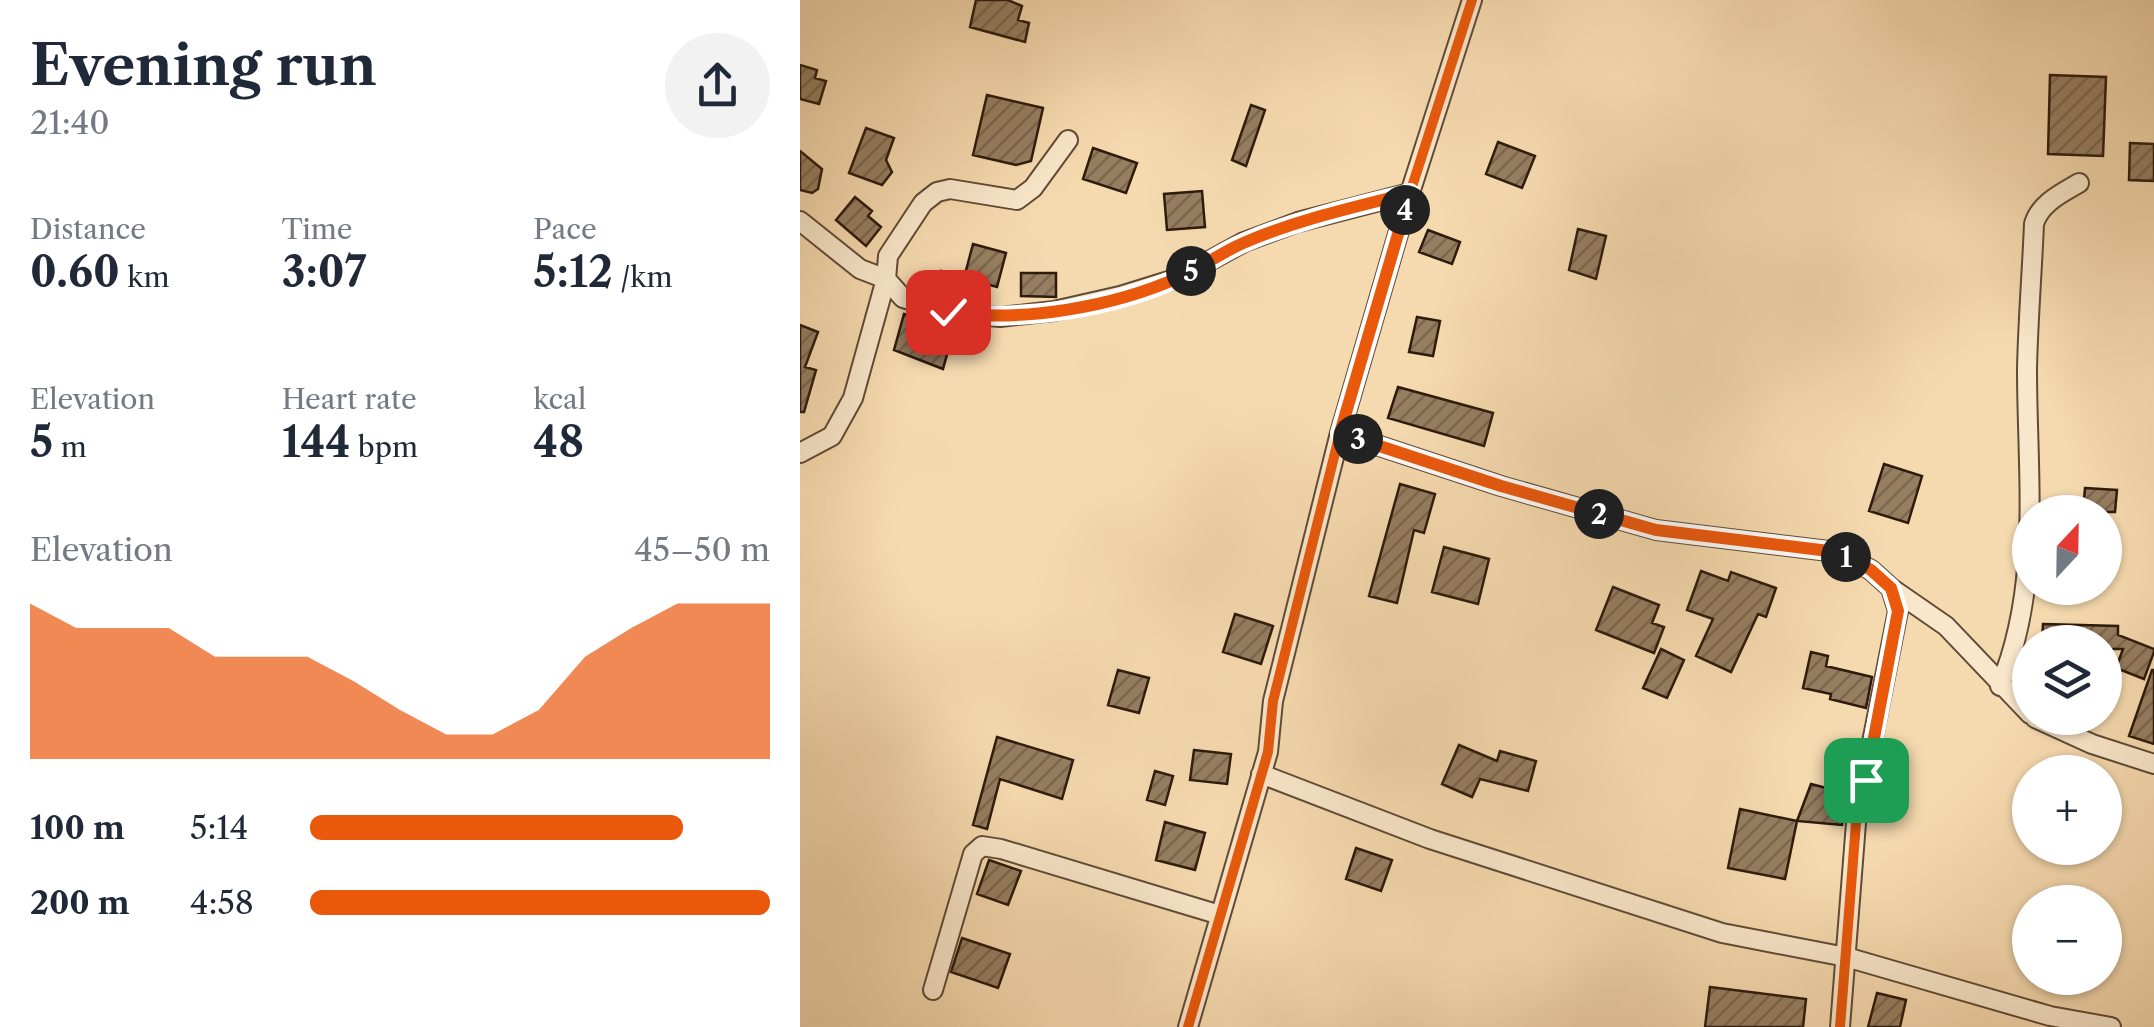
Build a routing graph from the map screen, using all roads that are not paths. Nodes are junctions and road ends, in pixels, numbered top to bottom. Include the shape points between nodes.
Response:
1 (1472, 0) edge
2 (1068, 140) dead end
3 (2080, 184) dead end
4 (1410, 193) junction
5 (800, 221) edge
6 (886, 279) junction
7 (1340, 433) junction
8 (800, 453) edge
9 (1891, 588) junction
10 (2000, 686) junction
11 (2012, 697) edge
12 (2073, 735) edge
13 (2154, 764) edge
14 (1262, 774) junction
15 (1220, 915) junction
16 (1846, 958) junction
17 (934, 990) dead end
18 (1188, 1027) edge
19 (1840, 1027) edge
20 (2111, 1027) edge

1 - 4 street
2 - 6 street via 1017,200 950,189 922,203 888,256
3 - 10 street via 2045,206 2034,224 2028,564 2013,656
4 - 6 street via 1298,222 1178,278 1054,311 1000,317 948,312 903,298
4 - 7 street
5 - 6 street via 860,269
6 - 8 street via 853,398 832,436
7 - 9 street via 1656,530 1837,552
7 - 14 street via 1273,701
9 - 10 street via 1946,626
9 - 16 street via 1898,611 1856,822
10 - 11 street
12 - 13 street
14 - 15 street
14 - 16 street via 1430,839 1688,923
15 - 17 street via 982,846 973,854
15 - 18 street
16 - 19 street
16 - 20 street

